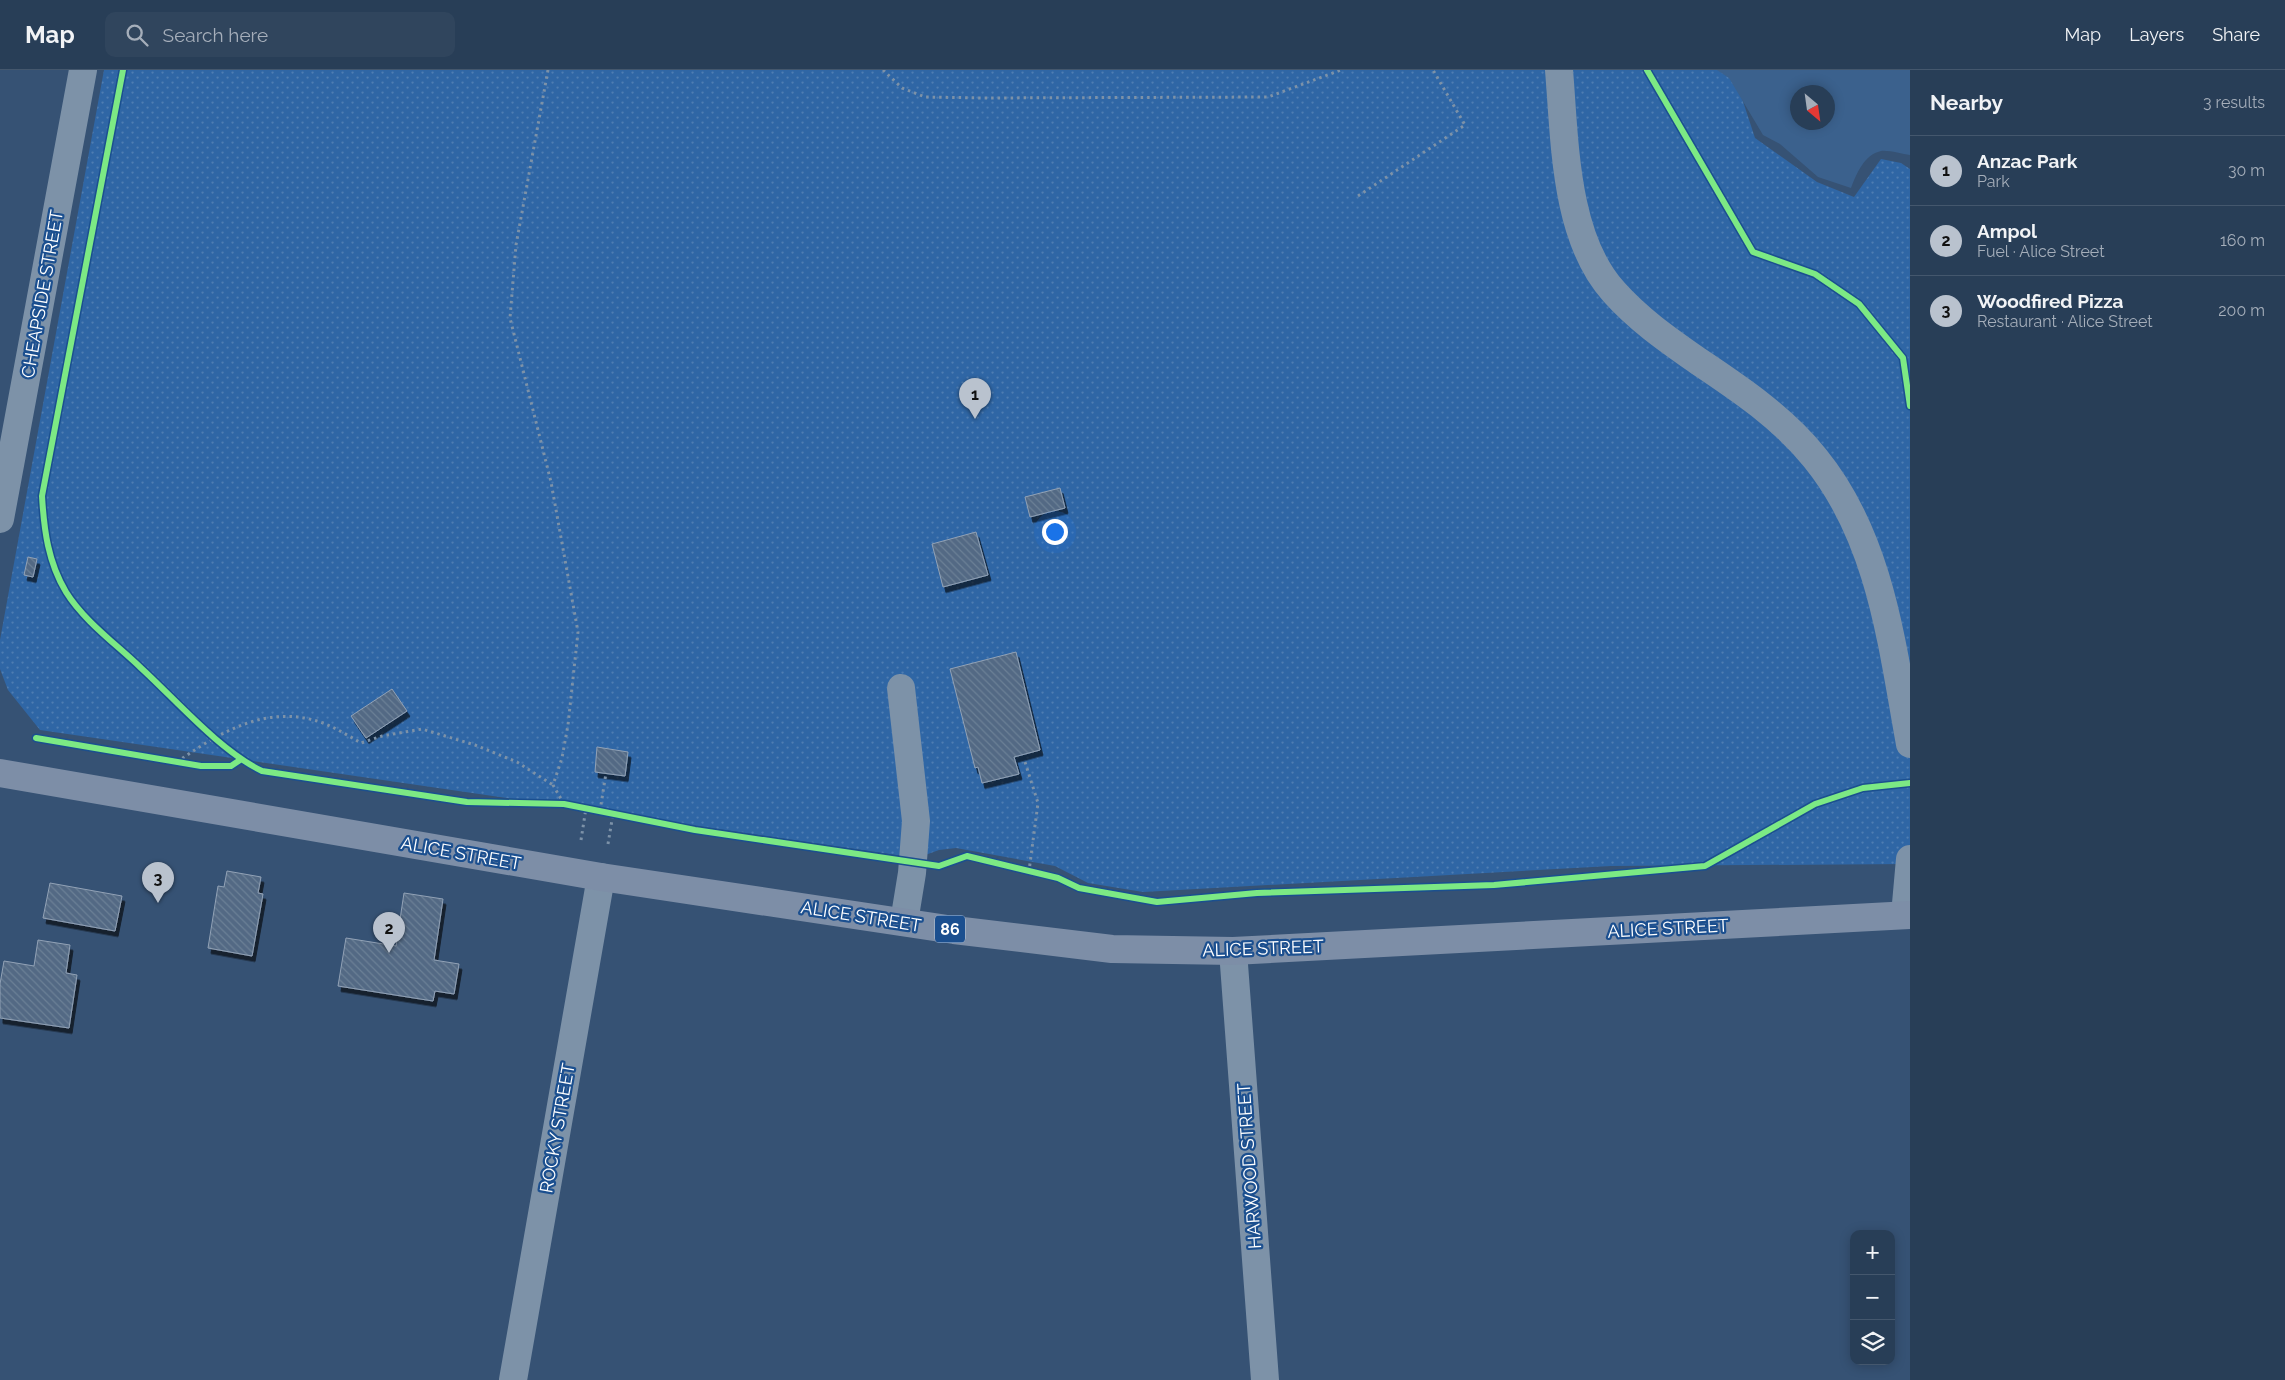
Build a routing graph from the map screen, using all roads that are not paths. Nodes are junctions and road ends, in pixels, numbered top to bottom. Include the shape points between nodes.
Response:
1 (83, 70) edge
2 (1559, 70) edge
3 (0, 519) edge
4 (901, 688) dead end
5 (1910, 744) edge
6 (0, 773) edge
7 (1910, 858) edge
8 (600, 876) junction
9 (1907, 915) edge
10 (904, 922) junction
11 (1233, 951) junction
12 (513, 1380) edge
13 (1265, 1380) edge

1 - 3 street, CHEAPSIDE STREET
2 - 5 street via 1567,169 1580,227 1593,260 1613,291 1651,328 1750,396 1816,458 1860,534 1876,577
4 - 10 street via 916,821
6 - 8 main road, ALICE STREET / 86
7 - 9 street
8 - 10 main road, ALICE STREET / 86
8 - 12 street, ROCKY STREET
9 - 11 main road, ALICE STREET / 86
10 - 11 main road, ALICE STREET / 86 via 1112,949
11 - 13 street, HARWOOD STREET

